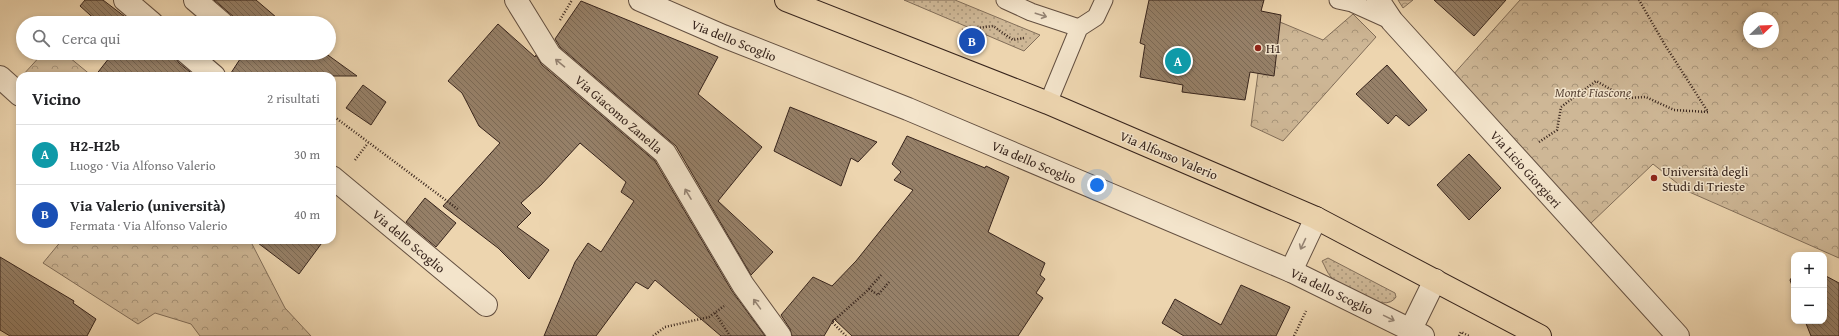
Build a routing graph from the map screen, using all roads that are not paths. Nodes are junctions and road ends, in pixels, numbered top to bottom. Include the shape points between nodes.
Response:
1 (125, 0) edge
2 (195, 0) edge
3 (516, 0) edge
4 (640, 0) edge
5 (786, 0) edge
6 (1005, 0) edge
7 (1104, 0) edge
8 (1338, 0) edge
9 (1378, 0) edge
10 (144, 16) edge
11 (214, 16) edge
12 (1392, 21) junction
13 (1079, 28) junction
14 (195, 60) edge
15 (209, 72) edge
16 (0, 77) edge
17 (16, 91) edge
18 (1048, 103) junction
19 (336, 180) edge
20 (1316, 218) junction
21 (1291, 271) junction
22 (1435, 280) junction
23 (486, 305) dead end
24 (1417, 333) edge
25 (780, 336) edge
26 (1540, 336) edge
27 (1678, 336) edge

1 - 10 street
2 - 11 street
25 -> 3 street, Via Giacomo Zanella via 743,285 665,153 550,55
4 - 21 street, Via dello Scoglio via 908,109
5 - 18 main road, Via Alfonso Valerio
6 -> 13 lane via 1031,12
7 - 13 lane via 1096,17
8 - 12 lane via 1352,3
9 - 12 street, Via Licio Giorgieri
12 - 27 street, Via Licio Giorgieri
13 - 18 lane
14 - 15 street
16 - 17 street
18 - 20 main road, Via Alfonso Valerio
19 - 23 street, Via dello Scoglio
20 -> 21 street
20 - 22 main road, Via Alfonso Valerio
21 -> 24 street, Via dello Scoglio
22 - 24 street
22 - 26 main road, Via Alfonso Valerio

